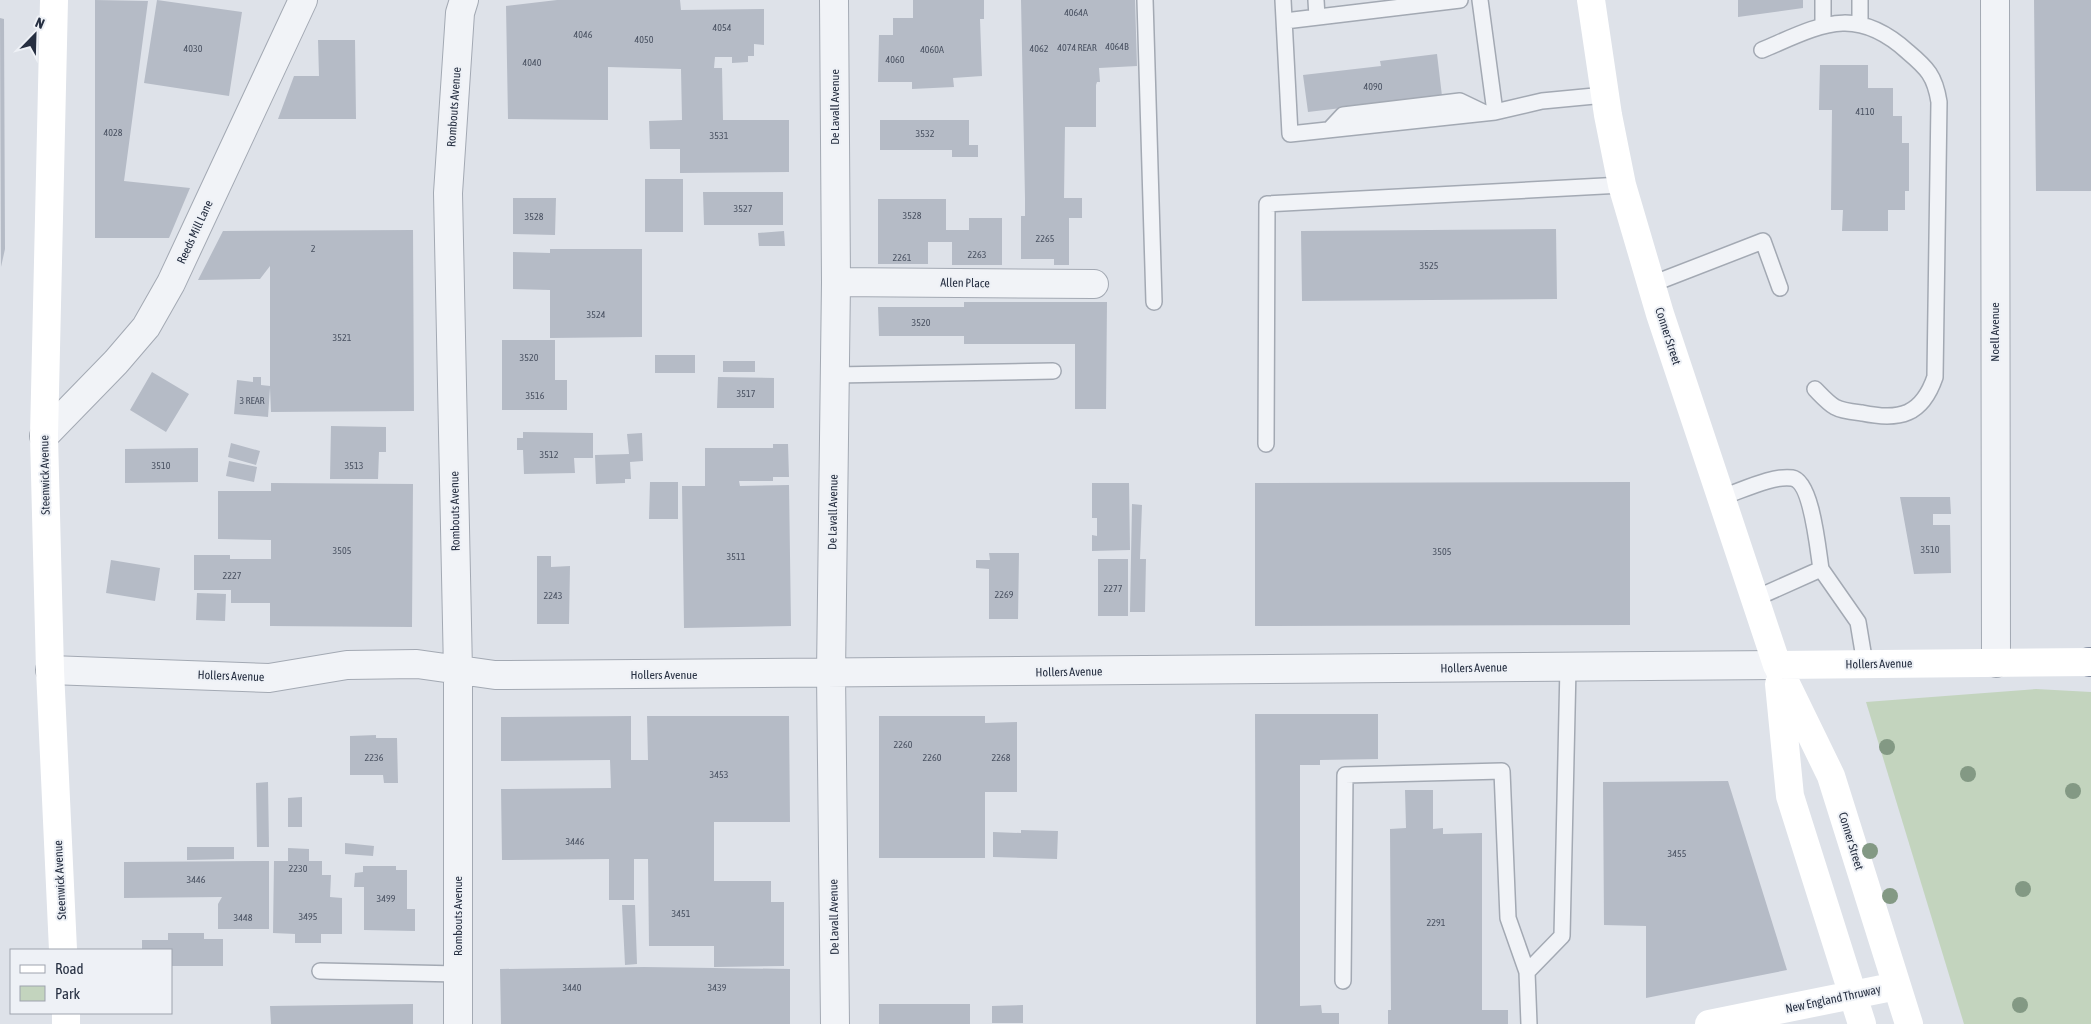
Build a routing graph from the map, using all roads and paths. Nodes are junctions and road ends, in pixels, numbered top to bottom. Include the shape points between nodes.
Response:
1 (54, 0) edge
2 (303, 0) edge
3 (464, 0) edge
4 (834, 0) edge
5 (1145, 0) edge
6 (1283, 0) edge
7 (1316, 0) edge
8 (1460, 0) edge
9 (1480, 0) edge
10 (1591, 0) edge
11 (1823, 0) edge
12 (1860, 0) edge
13 (1995, 0) edge
14 (1425, 3) edge
15 (1390, 4) edge
16 (1318, 17) junction
17 (1285, 21) junction
18 (1860, 23) junction
19 (1823, 24) junction
20 (1762, 50) dead end
21 (1605, 95) junction
22 (1490, 113) junction
23 (1622, 185) junction
24 (836, 282) junction
25 (1094, 284) dead end
26 (1652, 284) junction
27 (1780, 288) dead end
28 (1154, 302) dead end
29 (1054, 370) dead end
30 (835, 375) junction
31 (1815, 389) dead end
32 (44, 436) junction
33 (1266, 444) dead end
34 (1722, 497) junction
35 (1821, 569) junction
36 (1756, 598) junction
37 (2090, 662) edge
38 (1996, 663) junction
39 (1865, 664) junction
40 (1777, 665) junction
41 (1568, 667) junction
42 (50, 670) junction
43 (458, 671) junction
44 (832, 674) junction
45 (63, 949) edge
46 (320, 971) dead end
47 (1527, 972) junction
48 (458, 974) junction
49 (1343, 981) dead end
50 (1897, 986) junction
51 (1853, 996) junction
52 (458, 1024) edge
53 (835, 1024) edge
54 (1529, 1024) edge
55 (1709, 1024) edge
56 (1862, 1024) edge
57 (1909, 1024) edge

1 - 32 main road, Steenwick Avenue
2 - 32 street, Reeds Mill Lane via 176,274 146,327
3 - 43 street, Rombouts Avenue via 460,13 448,193
4 - 24 street, De Lavall Avenue
5 - 28 lane
6 - 17 lane
7 - 16 lane
8 - 14 lane
9 - 22 lane
10 - 21 main road, Conner Street
11 - 19 lane
12 - 18 lane
13 - 38 street, Noell Avenue
14 - 15 lane
15 - 16 lane
16 - 17 lane
17 - 22 lane via 1290,134
18 - 19 lane
18 - 31 lane via 1893,38 1929,70 1937,86 1935,377 1929,394 1918,408 1883,418 1836,408
19 - 20 lane
21 - 22 lane via 1542,102
21 - 23 main road, Conner Street
23 - 26 main road, Conner Street
23 - 33 lane via 1267,204
24 - 25 street, Allen Place
24 - 30 street, De Lavall Avenue
26 - 27 lane via 1763,241
26 - 34 main road, Conner Street
29 - 30 lane
30 - 44 street, De Lavall Avenue
32 - 42 main road, Steenwick Avenue
34 - 35 lane via 1780,478 1794,478 1802,483 1808,495
34 - 36 main road, Conner Street
35 - 36 lane
35 - 39 lane via 1858,622
36 - 40 main road, Conner Street
37 - 38 main road, Hollers Avenue
38 - 39 main road, Hollers Avenue
39 - 40 main road, Hollers Avenue
40 - 41 street, Hollers Avenue
40 - 50 main road, Conner Street via 1831,776
40 - 51 main road, Conner Street via 1790,796
41 - 44 street, Hollers Avenue
41 - 47 lane via 1562,936
42 - 43 street, Hollers Avenue via 269,678 347,665 418,664
42 - 45 main road, Steenwick Avenue
43 - 44 street, Hollers Avenue via 495,675
43 - 48 street, Rombouts Avenue
44 - 53 street, De Lavall Avenue
46 - 48 lane
47 - 49 lane via 1508,918 1502,771 1345,775
47 - 54 lane
48 - 52 street, Rombouts Avenue
50 - 51 main road, New England Thruway
50 - 57 main road, Conner Street
51 - 55 main road, New England Thruway
51 - 56 main road, Conner Street

